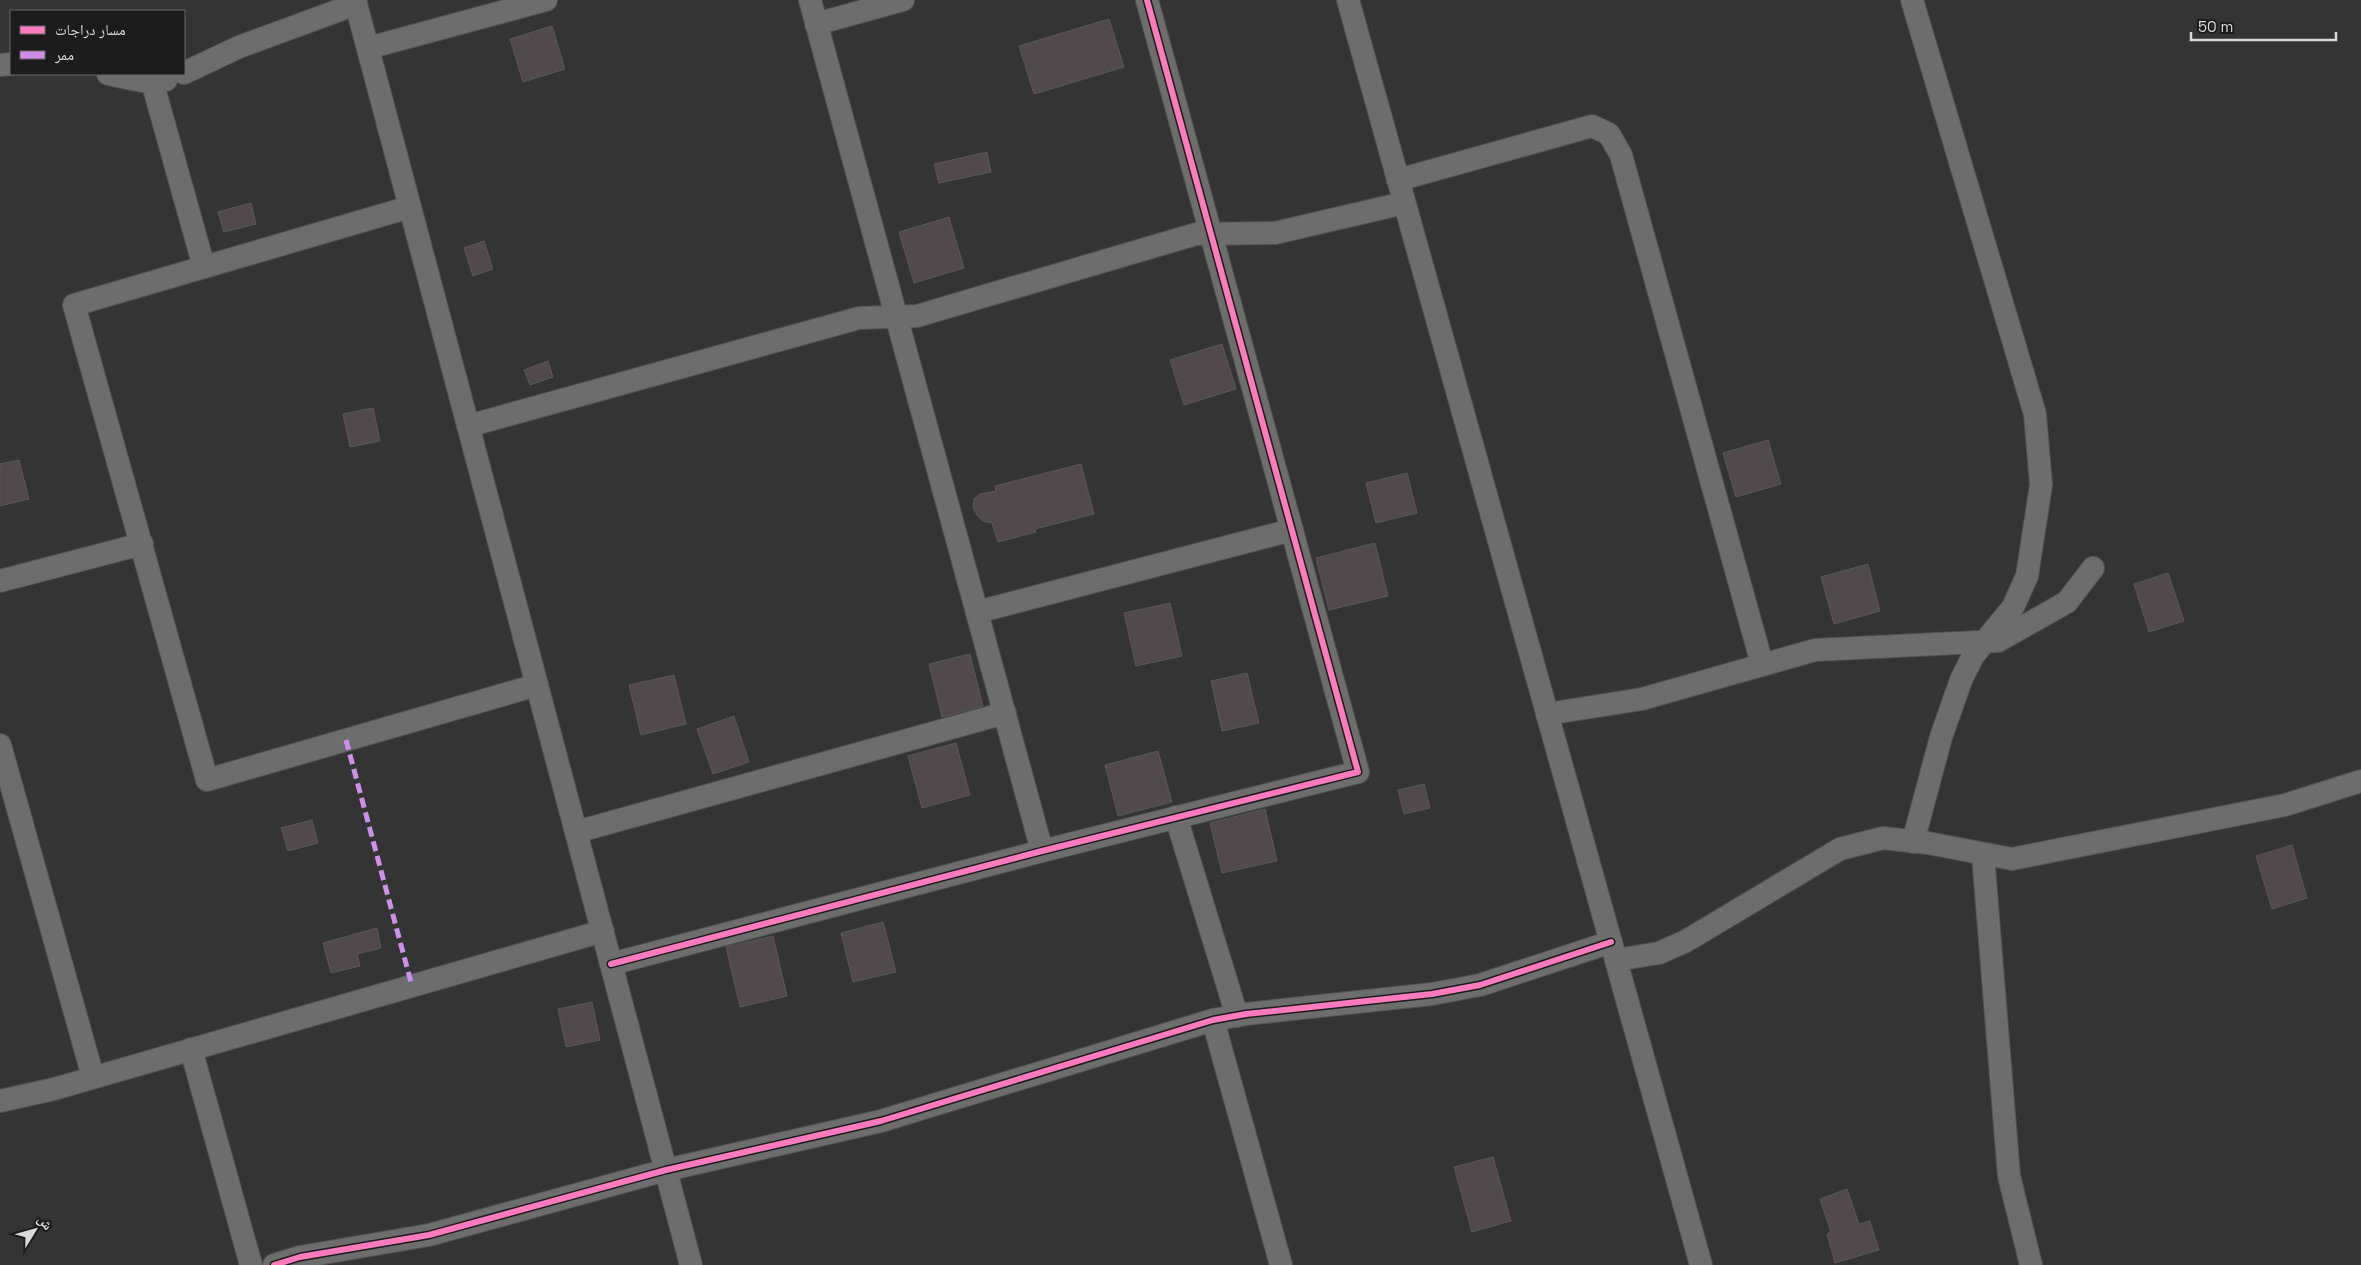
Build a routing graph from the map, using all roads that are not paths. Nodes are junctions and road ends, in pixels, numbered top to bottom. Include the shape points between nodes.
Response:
1 (546, 0) edge
2 (810, 0) edge
3 (903, 0) edge
4 (1147, 0) edge
5 (1348, 0) edge
6 (1912, 0) edge
7 (355, 2) edge
8 (816, 24) junction
9 (368, 48) junction
10 (185, 72) edge
11 (112, 75) edge
12 (179, 75) edge
13 (152, 81) junction
14 (1398, 180) junction
15 (1404, 203) junction
16 (410, 207) junction
17 (1211, 234) junction
18 (204, 267) junction
19 (896, 317) junction
20 (468, 426) junction
21 (1292, 530) junction
22 (142, 544) junction
23 (2093, 568) dead end
24 (0, 581) edge
25 (977, 612) junction
26 (1985, 642) junction
27 (1762, 664) junction
28 (537, 684) junction
29 (1005, 713) junction
30 (1547, 714) junction
31 (0, 745) edge
32 (2361, 781) edge
33 (1176, 817) junction
34 (576, 832) junction
35 (1913, 842) junction
36 (1042, 851) junction
37 (1983, 855) junction
38 (603, 931) junction
39 (1614, 951) junction
40 (611, 964) junction
41 (1237, 1016) junction
42 (1213, 1020) junction
43 (191, 1049) junction
44 (93, 1077) junction
45 (0, 1101) edge
46 (666, 1170) junction
47 (280, 1264) edge
48 (250, 1265) edge
49 (690, 1265) edge
50 (1281, 1265) edge
51 (1701, 1265) edge
52 (2030, 1265) edge

1 - 9 street
2 - 8 street
3 - 8 street
4 - 17 street
5 - 14 street
6 - 26 street via 2036,414 2041,485 2027,576 2013,607
7 - 9 street
7 - 10 street via 239,47
8 - 19 street
9 - 16 street
11 - 13 street
12 - 13 street via 168,80
13 - 18 street
14 - 15 street
14 - 27 street via 1592,126 1609,134 1621,155
15 - 17 street via 1275,233
15 - 30 street
16 - 18 street
16 - 20 street
17 - 19 street via 1196,234 917,316
17 - 21 street
18 - 22 street via 74,305
19 - 20 street via 859,318
19 - 25 street
20 - 28 street
21 - 25 street
21 - 33 street via 1358,772
22 - 24 street
22 - 28 street via 207,780
23 - 26 street via 2067,602 1998,641
25 - 29 street
26 - 27 street via 1815,650
26 - 35 street via 1973,656 1961,680 1940,737
27 - 30 street via 1642,698
28 - 34 street
29 - 34 street
29 - 36 street
30 - 39 street
31 - 44 street
32 - 37 street via 2285,805 2041,854 2012,859
33 - 36 street
33 - 41 street
34 - 38 street
35 - 37 street
35 - 39 street via 1883,838 1840,849 1686,942 1660,953
36 - 40 street
37 - 52 street via 2008,1176
38 - 40 street
38 - 43 street
39 - 41 street via 1432,994
39 - 51 street
40 - 46 street
41 - 42 street
42 - 46 street via 881,1120
42 - 50 street
43 - 44 street
43 - 48 street
44 - 45 street
46 - 47 street via 429,1235 300,1257
46 - 49 street

